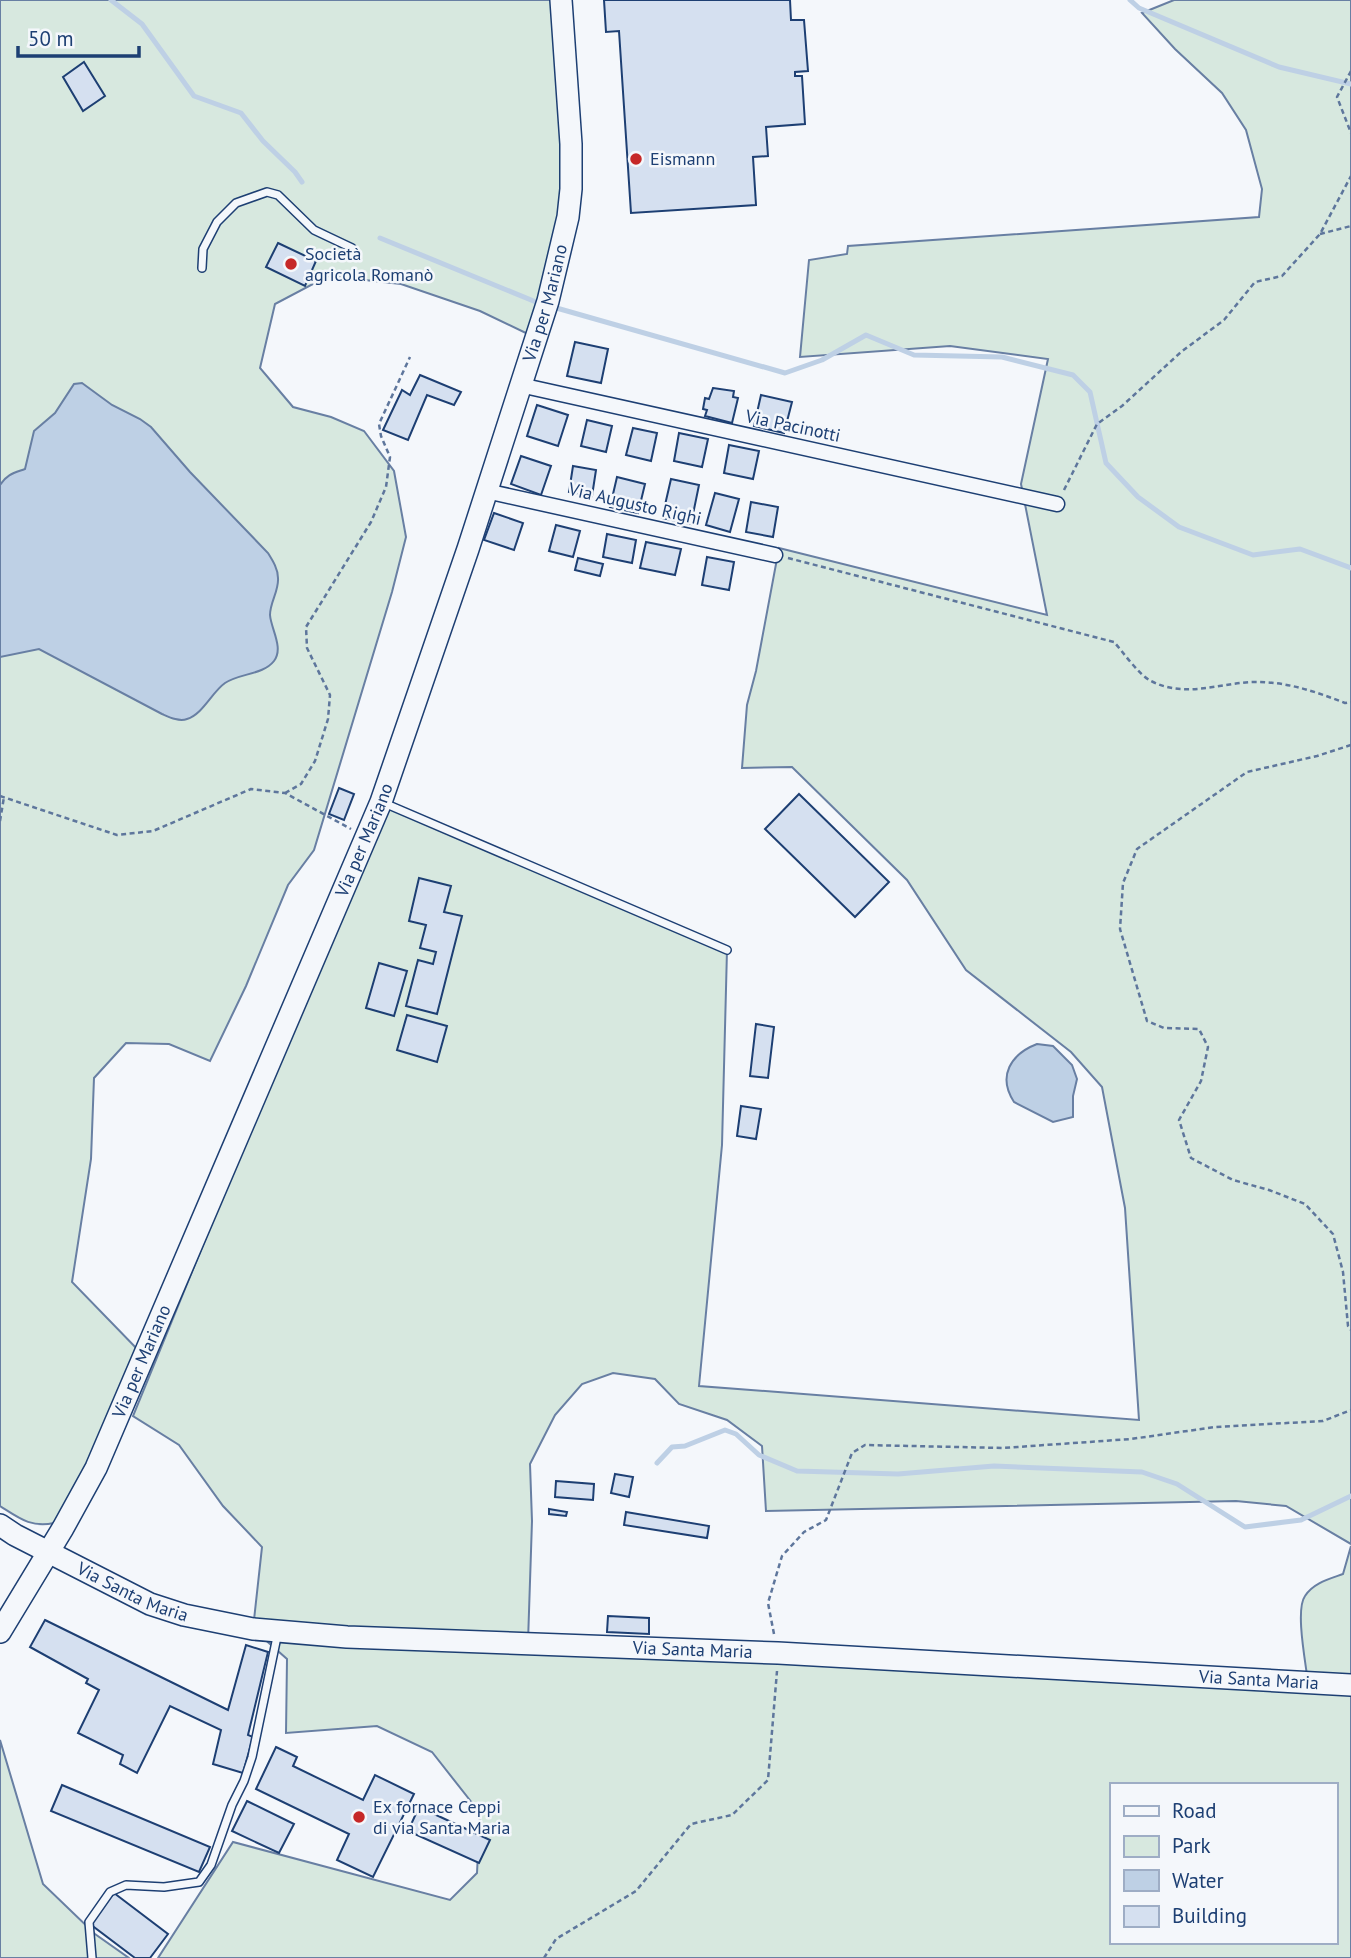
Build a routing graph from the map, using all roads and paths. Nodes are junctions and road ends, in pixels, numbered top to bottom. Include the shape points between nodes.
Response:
1 (561, 0) edge
2 (1351, 71) edge
3 (1351, 133) edge
4 (1351, 176) edge
5 (1351, 226) edge
6 (1320, 234) junction
7 (352, 247) dead end
8 (202, 268) dead end
9 (410, 357) dead end
10 (520, 385) junction
11 (486, 491) junction
12 (1057, 504) joint
13 (775, 555) joint
14 (1351, 702) edge
15 (1351, 745) edge
16 (285, 793) junction
17 (2, 797) edge
18 (381, 802) junction
19 (0, 821) edge
20 (366, 837) junction
21 (727, 950) dead end
22 (1351, 1330) edge
23 (1351, 1410) edge
24 (0, 1525) edge
25 (48, 1552) junction
26 (278, 1631) junction
27 (0, 1632) edge
28 (778, 1653) junction
29 (1351, 1685) edge
30 (92, 1958) edge
31 (544, 1958) edge

1 - 10 street, Via per Mariano via 571,144 568,217 548,301
2 - 3 path via 1337,97
4 - 6 path
5 - 6 path
6 - 12 path via 1282,276 1255,282 1224,320 1097,424
7 - 8 lane via 314,230 278,195 267,192 236,204 217,222 203,248
9 - 16 path via 379,424 390,457 386,487 371,522 306,627 307,648 330,695 328,719 315,761 301,784
10 - 11 street, Via per Mariano
10 - 12 street, Via Pacinotti
11 - 13 street, Via Augusto Righi
11 - 18 street, Via per Mariano
13 - 14 path via 1114,642 1149,680 1177,689 1205,690 1251,682 1302,686
15 - 22 path via 1247,772 1137,849 1123,883 1120,929 1147,1020 1164,1028 1199,1029 1208,1047 1201,1081 1179,1120 1191,1158 1233,1180 1305,1204 1333,1234
16 - 17 path via 251,789 153,831 117,835
16 - 20 path
17 - 19 path
18 - 20 street, Via per Mariano
18 - 21 lane
20 - 25 street, Via per Mariano via 96,1468
23 - 28 path via 1323,1421 1215,1427 1131,1439 1003,1448 866,1445 852,1453 826,1520 804,1532 782,1556 768,1602
24 - 25 street, Via Santa Maria
25 - 26 street, Via Santa Maria via 150,1604 184,1615
25 - 27 street, Via per Mariano
26 - 28 street, Via Santa Maria
26 - 30 lane via 252,1757 211,1865 198,1882 126,1885 110,1892 89,1922
28 - 29 street, Via Santa Maria
28 - 31 path via 768,1780 732,1815 691,1824 636,1891 556,1938

